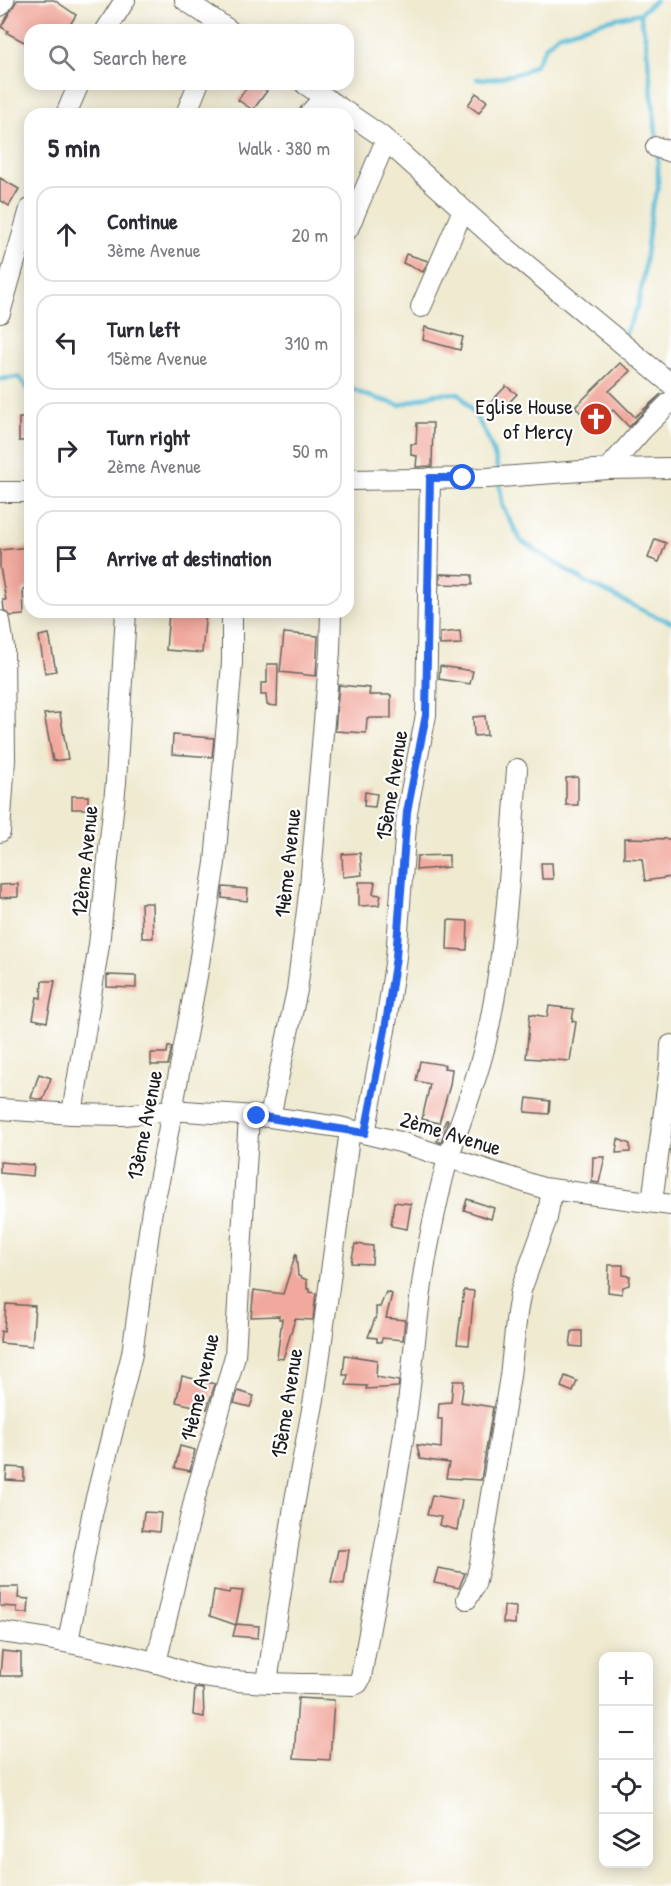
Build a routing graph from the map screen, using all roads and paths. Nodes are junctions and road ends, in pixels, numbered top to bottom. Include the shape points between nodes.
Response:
1 (4, 0) edge
2 (125, 0) edge
3 (185, 0) edge
4 (0, 6) edge
5 (110, 24) edge
6 (220, 24) edge
7 (76, 90) edge
8 (196, 90) edge
9 (314, 90) edge
10 (324, 97) junction
11 (69, 108) edge
12 (188, 108) edge
13 (314, 108) edge
14 (340, 108) edge
15 (354, 118) edge
16 (386, 140) junction
17 (463, 210) junction
18 (354, 215) edge
19 (24, 230) edge
20 (421, 307) dead end
21 (0, 314) edge
22 (670, 386) edge
23 (671, 468) edge
24 (608, 469) junction
25 (430, 478) junction
26 (354, 480) edge
27 (0, 492) edge
28 (24, 492) edge
29 (126, 618) edge
30 (232, 618) edge
31 (331, 618) edge
32 (0, 621) edge
33 (517, 769) dead end
34 (0, 832) edge
35 (671, 1045) edge
36 (0, 1109) edge
37 (171, 1110) junction
38 (72, 1114) junction
39 (249, 1116) junction
40 (270, 1117) junction
41 (358, 1131) junction
42 (449, 1157) junction
43 (552, 1190) junction
44 (662, 1204) edge
45 (467, 1599) dead end
46 (0, 1632) edge
47 (68, 1641) junction
48 (156, 1663) junction
49 (267, 1682) junction

1 - 4 street
2 - 5 street
3 - 6 street
7 - 11 street
8 - 12 street
9 - 10 street
10 - 13 street
10 - 14 street
15 - 16 street
16 - 17 street
16 - 18 street
17 - 20 street
17 - 22 street
19 - 21 street
22 - 24 street via 642,430
23 - 24 street
24 - 25 street
25 - 26 street
25 - 41 street, 15ème Avenue via 426,715 407,812 396,957 385,1030
27 - 28 street
29 - 38 street, 12ème Avenue via 116,782 99,945
30 - 37 street, 13ème Avenue via 232,663 214,863
31 - 40 street, 14ème Avenue via 309,897 297,990
32 - 34 street via 4,647 5,760
33 - 42 street via 510,873 486,1039
35 - 44 street
36 - 38 street, 2ème Avenue
37 - 38 street, 2ème Avenue via 124,1115
37 - 39 street, 2ème Avenue
37 - 47 street, 13ème Avenue via 132,1354 93,1510
39 - 40 street, 2ème Avenue
39 - 48 street, 14ème Avenue via 235,1356 195,1497
40 - 41 street, 2ème Avenue
41 - 42 street, 2ème Avenue
41 - 49 street, 15ème Avenue
42 - 43 street, 2ème Avenue
42 - 49 street via 422,1285 404,1440 361,1677 354,1685
43 - 44 street, 2ème Avenue
43 - 45 street via 547,1218 521,1290 480,1563
46 - 47 street
47 - 48 street
48 - 49 street via 200,1677

